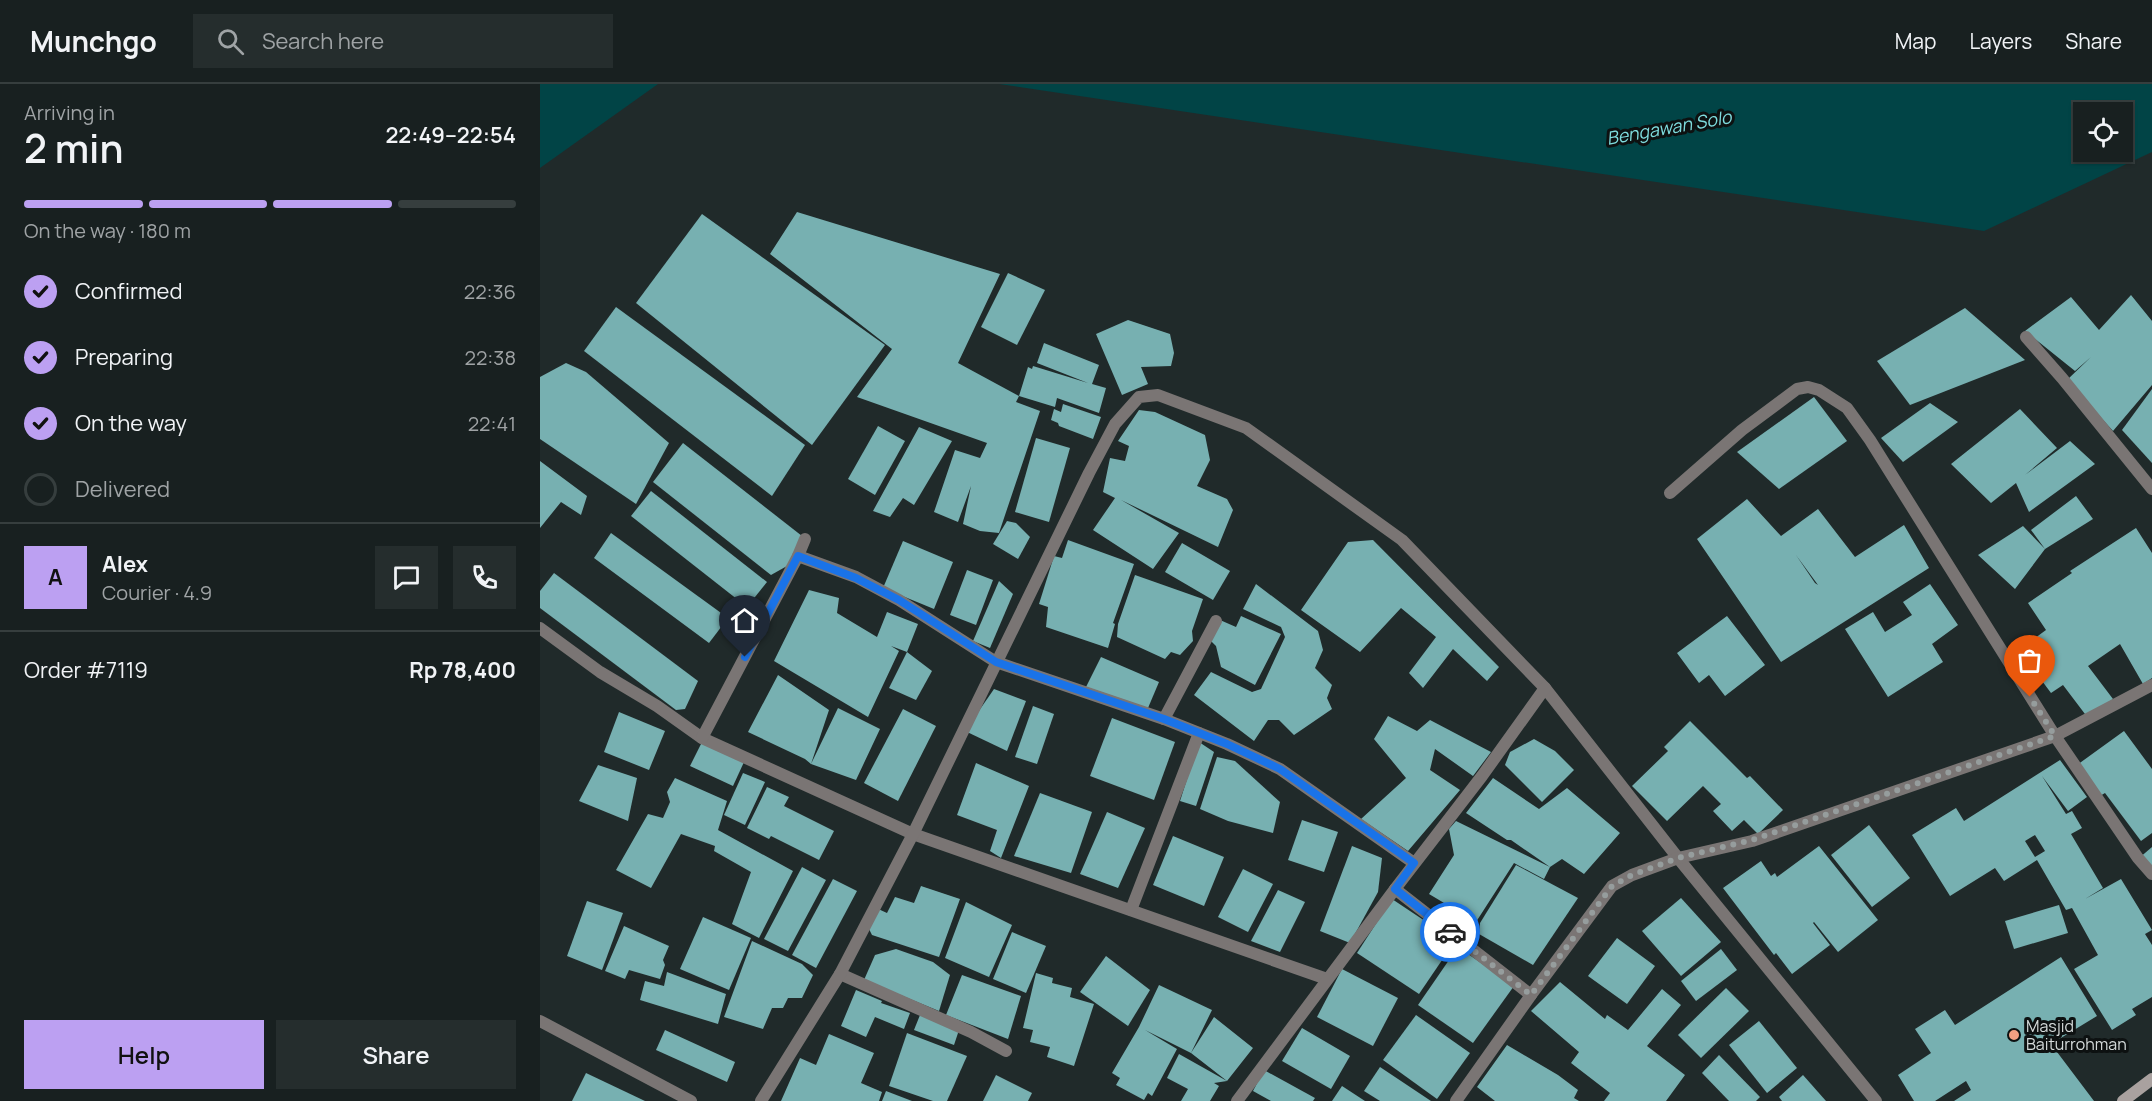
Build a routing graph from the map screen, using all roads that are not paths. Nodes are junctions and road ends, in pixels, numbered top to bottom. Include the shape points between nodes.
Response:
1 (2025, 338) dead end
2 (2152, 489) edge
3 (1670, 493) dead end
4 (805, 539) dead end
5 (798, 556) junction
6 (1216, 621) dead end
7 (540, 628) edge
8 (996, 662) junction
9 (2152, 685) edge
10 (1545, 688) junction
11 (1164, 719) junction
12 (1199, 733) junction
13 (2055, 736) junction
14 (702, 738) junction
15 (913, 834) junction
16 (1678, 858) junction
17 (1414, 863) junction
18 (2152, 874) edge
19 (1395, 889) junction
20 (1131, 910) junction
21 (840, 974) junction
22 (1328, 979) junction
23 (1531, 995) junction
24 (540, 1021) edge
25 (1006, 1051) dead end
26 (2152, 1079) edge
27 (691, 1101) edge
28 (761, 1101) edge
29 (1237, 1101) edge
30 (1456, 1101) edge
31 (1876, 1101) edge
32 (2123, 1101) edge

1 - 2 street
3 - 13 street via 1742,430 1797,389 1819,390 1847,408 1870,440
4 - 5 street
5 - 8 street via 899,600
5 - 14 street
6 - 11 street
7 - 14 street
8 - 10 street via 1115,424 1140,397 1158,395 1246,428 1402,540
8 - 11 street
8 - 15 street
9 - 13 street
10 - 16 street
10 - 17 street
11 - 12 street
12 - 17 street via 1280,769
12 - 20 street
13 - 16 street via 1752,840
13 - 18 street
14 - 15 street
15 - 20 street
15 - 21 street
16 - 23 street via 1612,886
16 - 31 street
17 - 19 street
19 - 22 street
19 - 23 street
20 - 22 street
21 - 25 street
21 - 28 street
22 - 29 street
23 - 30 street
24 - 27 street
26 - 32 street

